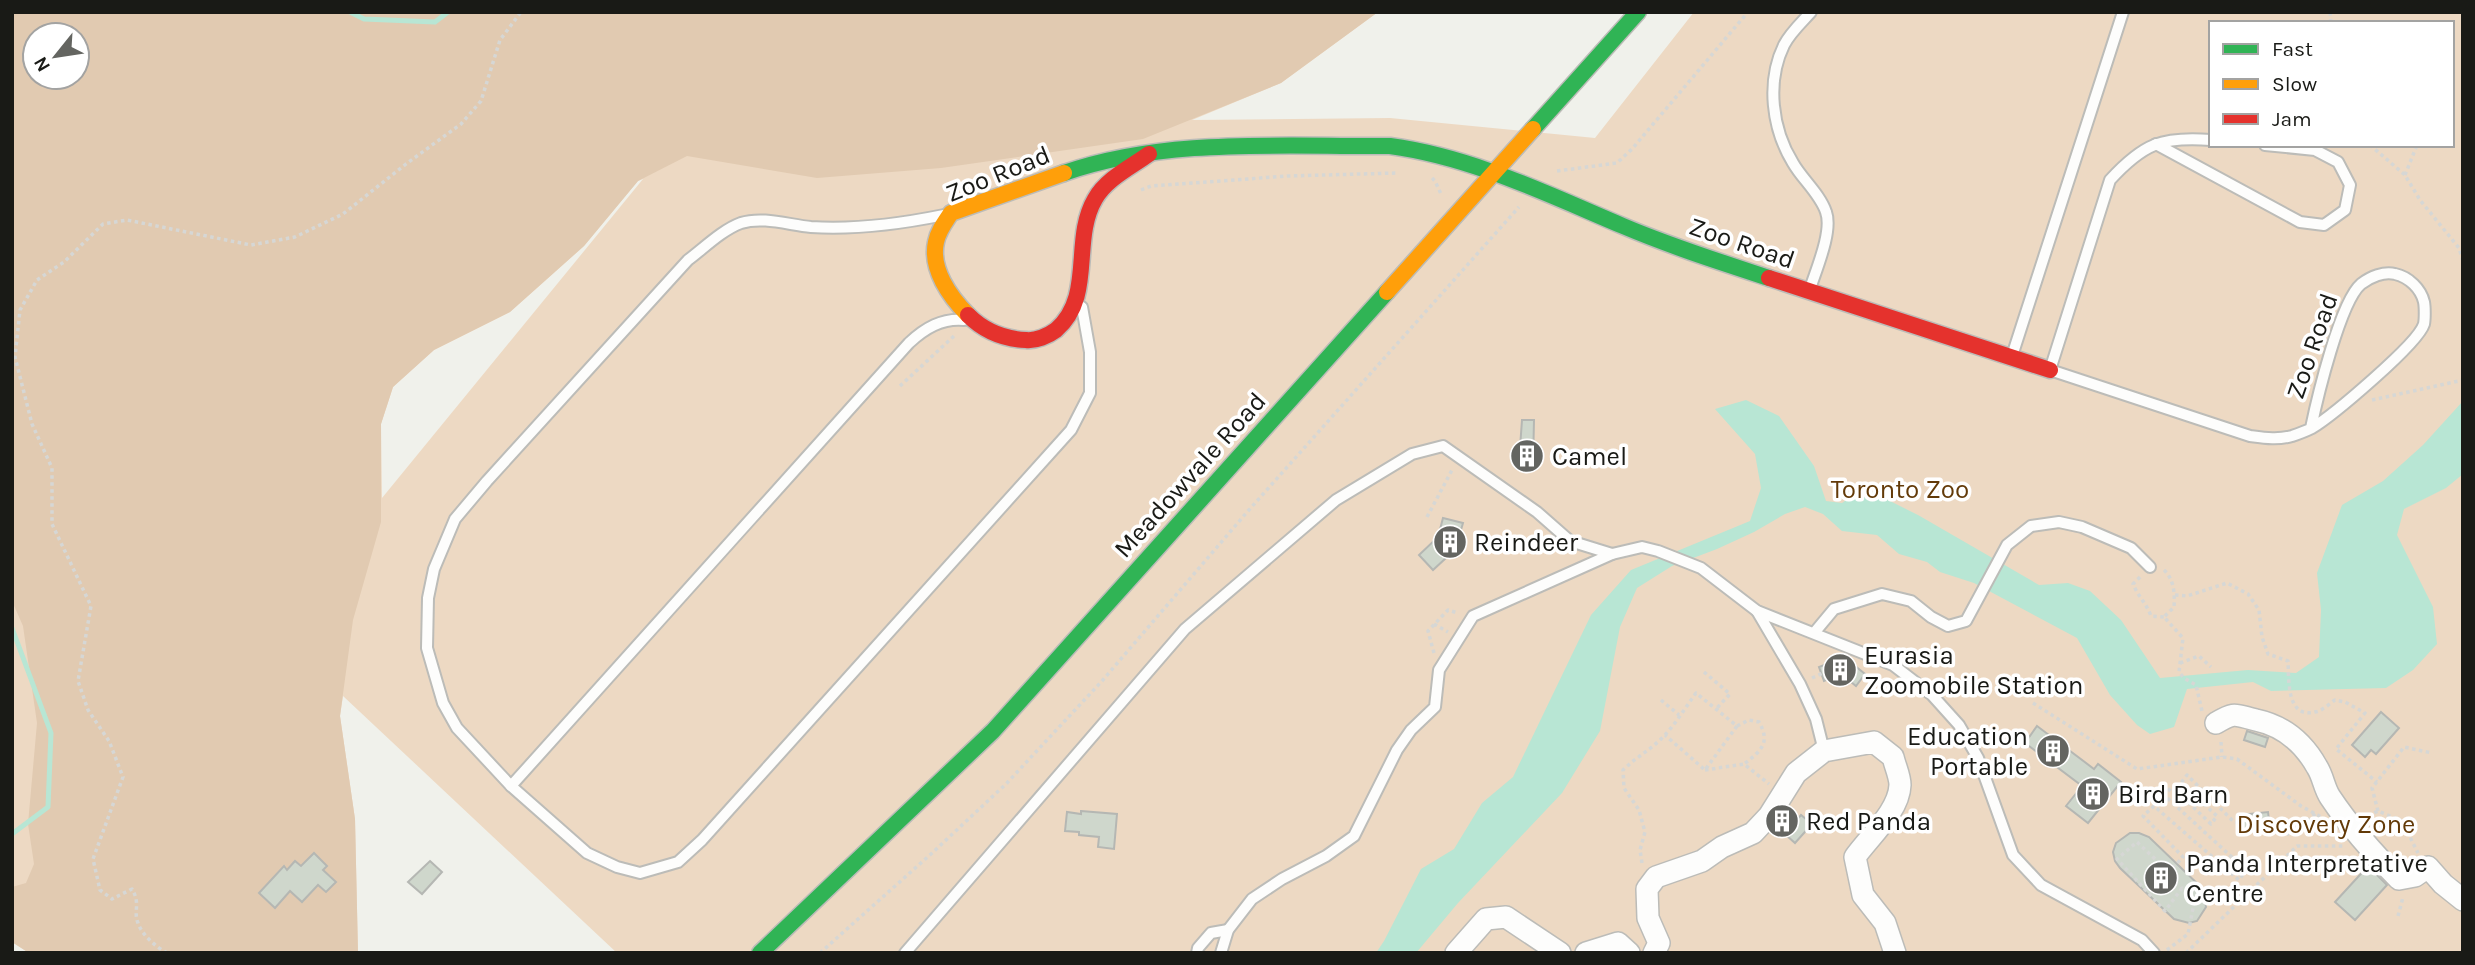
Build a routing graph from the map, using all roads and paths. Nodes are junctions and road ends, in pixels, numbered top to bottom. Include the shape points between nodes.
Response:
1 (521, 12) edge
2 (1638, 12) edge
3 (1748, 12) edge
4 (1811, 12) edge
5 (2123, 12) edge
6 (2209, 140) edge
7 (2156, 144) junction
8 (2285, 147) edge
9 (2372, 147) edge
10 (2416, 147) edge
11 (1149, 154) junction
12 (1553, 171) dead end
13 (1409, 172) dead end
14 (1494, 173) junction
15 (2405, 175) junction
16 (1429, 176) dead end
17 (1139, 191) dead end
18 (1440, 194) dead end
19 (1517, 210) dead end
20 (951, 213) junction
21 (2463, 261) edge
22 (1809, 291) junction
23 (1080, 293) junction
24 (971, 320) junction
25 (955, 335) dead end
26 (2012, 358) junction
27 (2050, 370) junction
28 (2463, 380) edge
29 (900, 386) dead end
30 (2339, 406) junction
31 (2311, 428) junction
32 (1460, 456) junction
33 (1427, 517) dead end
34 (1612, 554) junction
35 (2150, 567) junction
36 (2175, 595) junction
37 (1757, 611) junction
38 (1473, 616) junction
39 (2164, 617) junction
40 (1814, 633) junction
41 (1860, 652) junction
42 (2180, 663) junction
43 (2211, 667) dead end
44 (1439, 670) junction
45 (1704, 672) dead end
46 (1800, 684) junction
47 (1661, 700) dead end
48 (2033, 703) dead end
49 (1716, 709) junction
50 (1679, 715) junction
51 (2216, 723) joint
52 (1737, 726) junction
53 (1665, 735) junction
54 (1824, 751) junction
55 (2432, 753) dead end
56 (1744, 764) junction
57 (1705, 770) junction
58 (2377, 782) junction
59 (511, 786) junction
60 (1781, 794) junction
61 (2378, 811) junction
62 (2315, 815) junction
63 (2269, 821) dead end
64 (2241, 824) dead end
65 (2353, 828) junction
66 (2367, 847) junction
67 (2428, 867) junction
68 (1647, 889) junction
69 (2463, 900) edge
70 (1228, 930) junction
71 (167, 953) edge
72 (760, 953) edge
73 (820, 953) edge
74 (905, 953) edge
75 (1197, 953) edge
76 (1220, 953) edge
77 (1456, 953) edge
78 (1560, 953) edge
79 (1586, 953) edge
80 (1629, 953) edge
81 (1654, 953) edge
82 (1895, 953) edge
83 (2154, 953) edge
84 (2164, 953) edge
85 (2186, 953) edge

1 - 71 path via 500,40 481,102 461,124 343,214 295,237 251,245 127,220 103,224 64,262 37,280 20,310 15,357 32,424 52,468 52,524 91,606 78,681 123,777 93,859 100,890 112,899 132,889 138,923 155,946
2 - 14 street, Meadowvale Road
3 - 12 path via 1617,163
4 - 22 lane via 1785,43 1773,94 1787,153 1827,213 1826,239
5 - 26 lane
6 - 7 lane via 2183,138
7 - 8 lane via 2300,222 2324,225 2345,210 2350,185 2338,162 2315,150
7 - 27 lane via 2131,158 2110,180
9 - 15 path
10 - 15 path
11 - 14 street, Zoo Road via 1205,148 1390,146 1437,154
11 - 20 street, Zoo Road via 1097,162
11 - 23 street, Zoo Road via 1096,196 1083,225
13 - 17 path via 1274,177 1152,186
14 - 22 street, Zoo Road via 1691,252
14 - 72 street, Meadowvale Road via 993,731
15 - 21 path via 2459,248
16 - 18 path
19 - 73 path via 1006,784
20 - 24 street, Zoo Road via 934,246 937,269 946,290
20 - 59 lane via 860,228 759,220 724,232 688,260 455,519 433,569 427,648 443,703 457,728
22 - 26 street, Zoo Road
23 - 24 street, Zoo Road via 1062,325 1034,341 1001,336
23 - 59 lane via 1090,352 1090,393 1071,430 678,862 640,873 617,867 587,853
24 - 59 lane via 940,322 909,343
25 - 29 path
26 - 27 street, Zoo Road
27 - 31 lane, Zoo Road via 2250,436 2273,439
28 - 30 path
30 - 31 lane, Zoo Road
30 - 31 lane, Zoo Road via 2410,344 2424,324 2424,302 2414,284 2395,274 2376,275 2360,285 2347,303
32 - 33 path
32 - 34 lane via 1570,541
32 - 74 lane via 1443,446 1412,454 1336,500 1185,629
34 - 37 lane via 1642,547 1658,551 1700,568
34 - 38 lane
35 - 36 path via 2166,570
35 - 39 path via 2133,584 2151,616
35 - 40 lane via 2131,548 2082,527 2059,522 2031,526 2007,545 1966,621 1948,625 1911,601 1882,594 1834,609
36 - 39 path via 2174,607
36 - 58 path via 2188,596 2227,583 2248,594 2259,610 2268,654 2288,661 2289,693 2295,706 2316,712 2335,700 2365,713 2336,748
37 - 40 lane
37 - 46 lane
38 - 44 lane
38 - 44 path via 1448,610 1428,631
39 - 42 path via 2183,638
40 - 41 lane
41 - 46 path via 1848,669 1841,665
41 - 83 lane via 1893,665 1959,725 1978,758 2013,855 2041,885 2142,940
42 - 43 path via 2199,656
42 - 51 path via 2179,672 2196,685 2203,713
44 - 70 lane via 1435,707 1397,750 1354,836 1252,899
45 - 49 path via 1730,694
46 - 54 lane
47 - 50 path
48 - 62 path via 2137,769 2237,759
49 - 50 path via 1696,693
49 - 52 path
50 - 53 path
51 - 65 street via 2239,714 2272,723 2296,738
52 - 56 path via 1749,720 1759,722 1766,733 1763,745
52 - 57 path
53 - 57 path
53 - 68 path via 1623,770 1624,788 1639,810 1645,832 1640,850
54 - 60 street via 1796,773
54 - 82 street via 1874,742 1894,757 1900,785 1893,811 1855,857 1863,895 1885,923
55 - 58 path via 2404,747
56 - 57 path
56 - 60 path
58 - 61 path via 2372,788
60 - 68 street via 1753,833 1702,861 1656,877
61 - 65 path
61 - 67 path via 2402,821
62 - 63 path via 2291,836
62 - 65 path
64 - 84 path via 2187,775 2181,783 2217,816 2211,824 2172,787 2164,795 2246,870 2239,880 2154,806 2143,816 2183,857 2169,872 2137,842 2117,859 2165,911 2182,888 2194,903 2188,934
65 - 66 street
66 - 67 street via 2399,879
66 - 85 path via 2297,846
67 - 69 street
68 - 81 street via 1648,918 1659,943
70 - 75 lane via 1211,933
70 - 76 lane
77 - 78 street via 1486,919 1506,917
79 - 80 street via 1618,943

